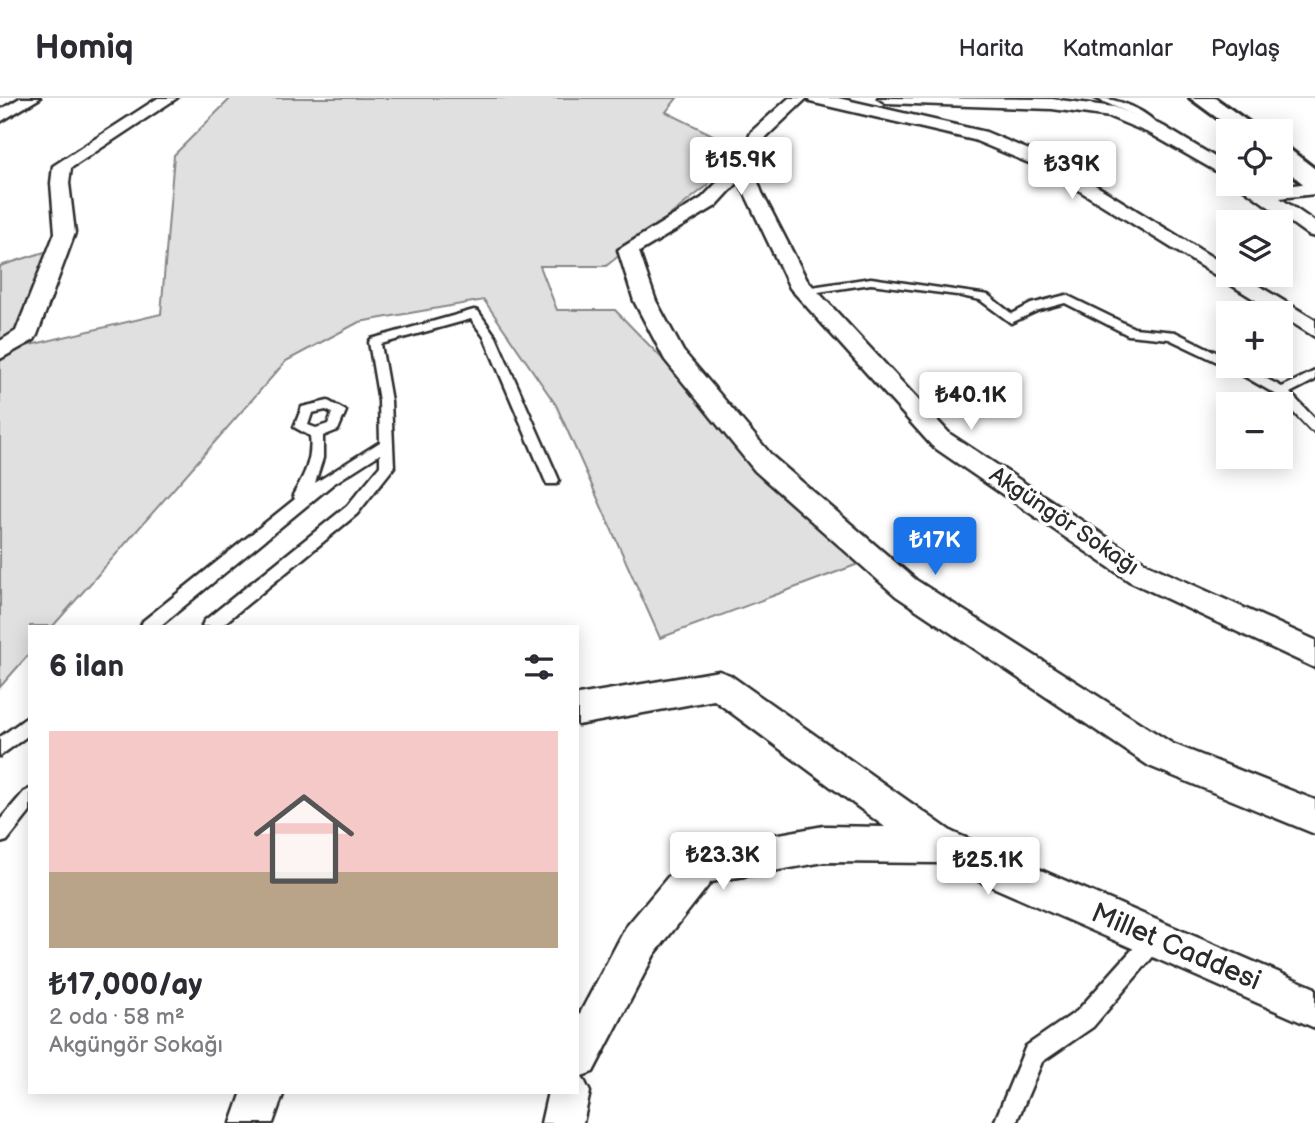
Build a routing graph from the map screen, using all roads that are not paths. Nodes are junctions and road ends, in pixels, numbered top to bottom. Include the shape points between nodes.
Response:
1 (32, 98) edge
2 (169, 98) edge
3 (799, 98) edge
4 (816, 98) edge
5 (886, 98) edge
6 (1099, 98) edge
7 (1201, 98) edge
8 (0, 117) edge
9 (1232, 119) edge
10 (1157, 130) junction
11 (1293, 164) edge
12 (743, 166) junction
13 (1216, 166) edge
14 (1315, 181) edge
15 (1315, 188) edge
16 (1293, 191) edge
17 (1264, 196) edge
18 (1315, 231) edge
19 (805, 290) junction
20 (1315, 330) edge
21 (0, 351) edge
22 (1216, 357) edge
23 (1315, 375) edge
24 (1256, 378) edge
25 (1282, 392) joint
26 (1293, 403) edge
27 (1315, 426) edge
28 (316, 433) dead end
29 (386, 444) junction
30 (552, 480) dead end
31 (281, 519) junction
32 (150, 625) edge
33 (211, 625) edge
34 (1315, 655) edge
35 (579, 710) edge
36 (28, 725) edge
37 (0, 748) edge
38 (28, 800) edge
39 (1315, 817) edge
40 (0, 834) edge
41 (939, 845) junction
42 (1155, 939) junction
43 (1315, 1008) edge
44 (579, 1055) edge
45 (262, 1094) edge
46 (569, 1094) edge
47 (252, 1123) edge
48 (562, 1123) edge
49 (1005, 1123) edge

1 - 8 street
2 - 21 street via 62,166 65,233 26,335
3 - 12 street via 758,135
4 - 20 street via 980,136 1052,166
5 - 10 street via 1052,104 1114,112
6 - 10 lane via 1150,119
7 - 9 street
10 - 13 street
11 - 14 street
12 - 19 street, Akgüngör Sokağı via 752,193
12 - 39 street via 709,202 628,250 645,301 673,355 764,464 906,588 1161,755
15 - 16 street
17 - 18 street
19 - 22 lane via 871,281 957,292 984,297 1011,319 1066,299 1132,332 1171,335
19 - 34 street, Akgüngör Sokağı via 941,440 1139,573
23 - 25 lane
24 - 25 lane
26 - 27 lane
28 - 31 lane via 312,480
29 - 30 lane via 375,342 474,314 490,337
29 - 31 lane via 328,480
29 - 33 lane via 387,467 352,510
31 - 32 lane
35 - 41 street, Millet Caddesi via 719,685
36 - 37 lane
38 - 40 lane
41 - 42 street, Millet Caddesi
41 - 44 street via 824,844 701,866 640,942
42 - 43 street, Millet Caddesi
42 - 49 lane via 1085,1019 1034,1055
45 - 47 street
46 - 48 street

